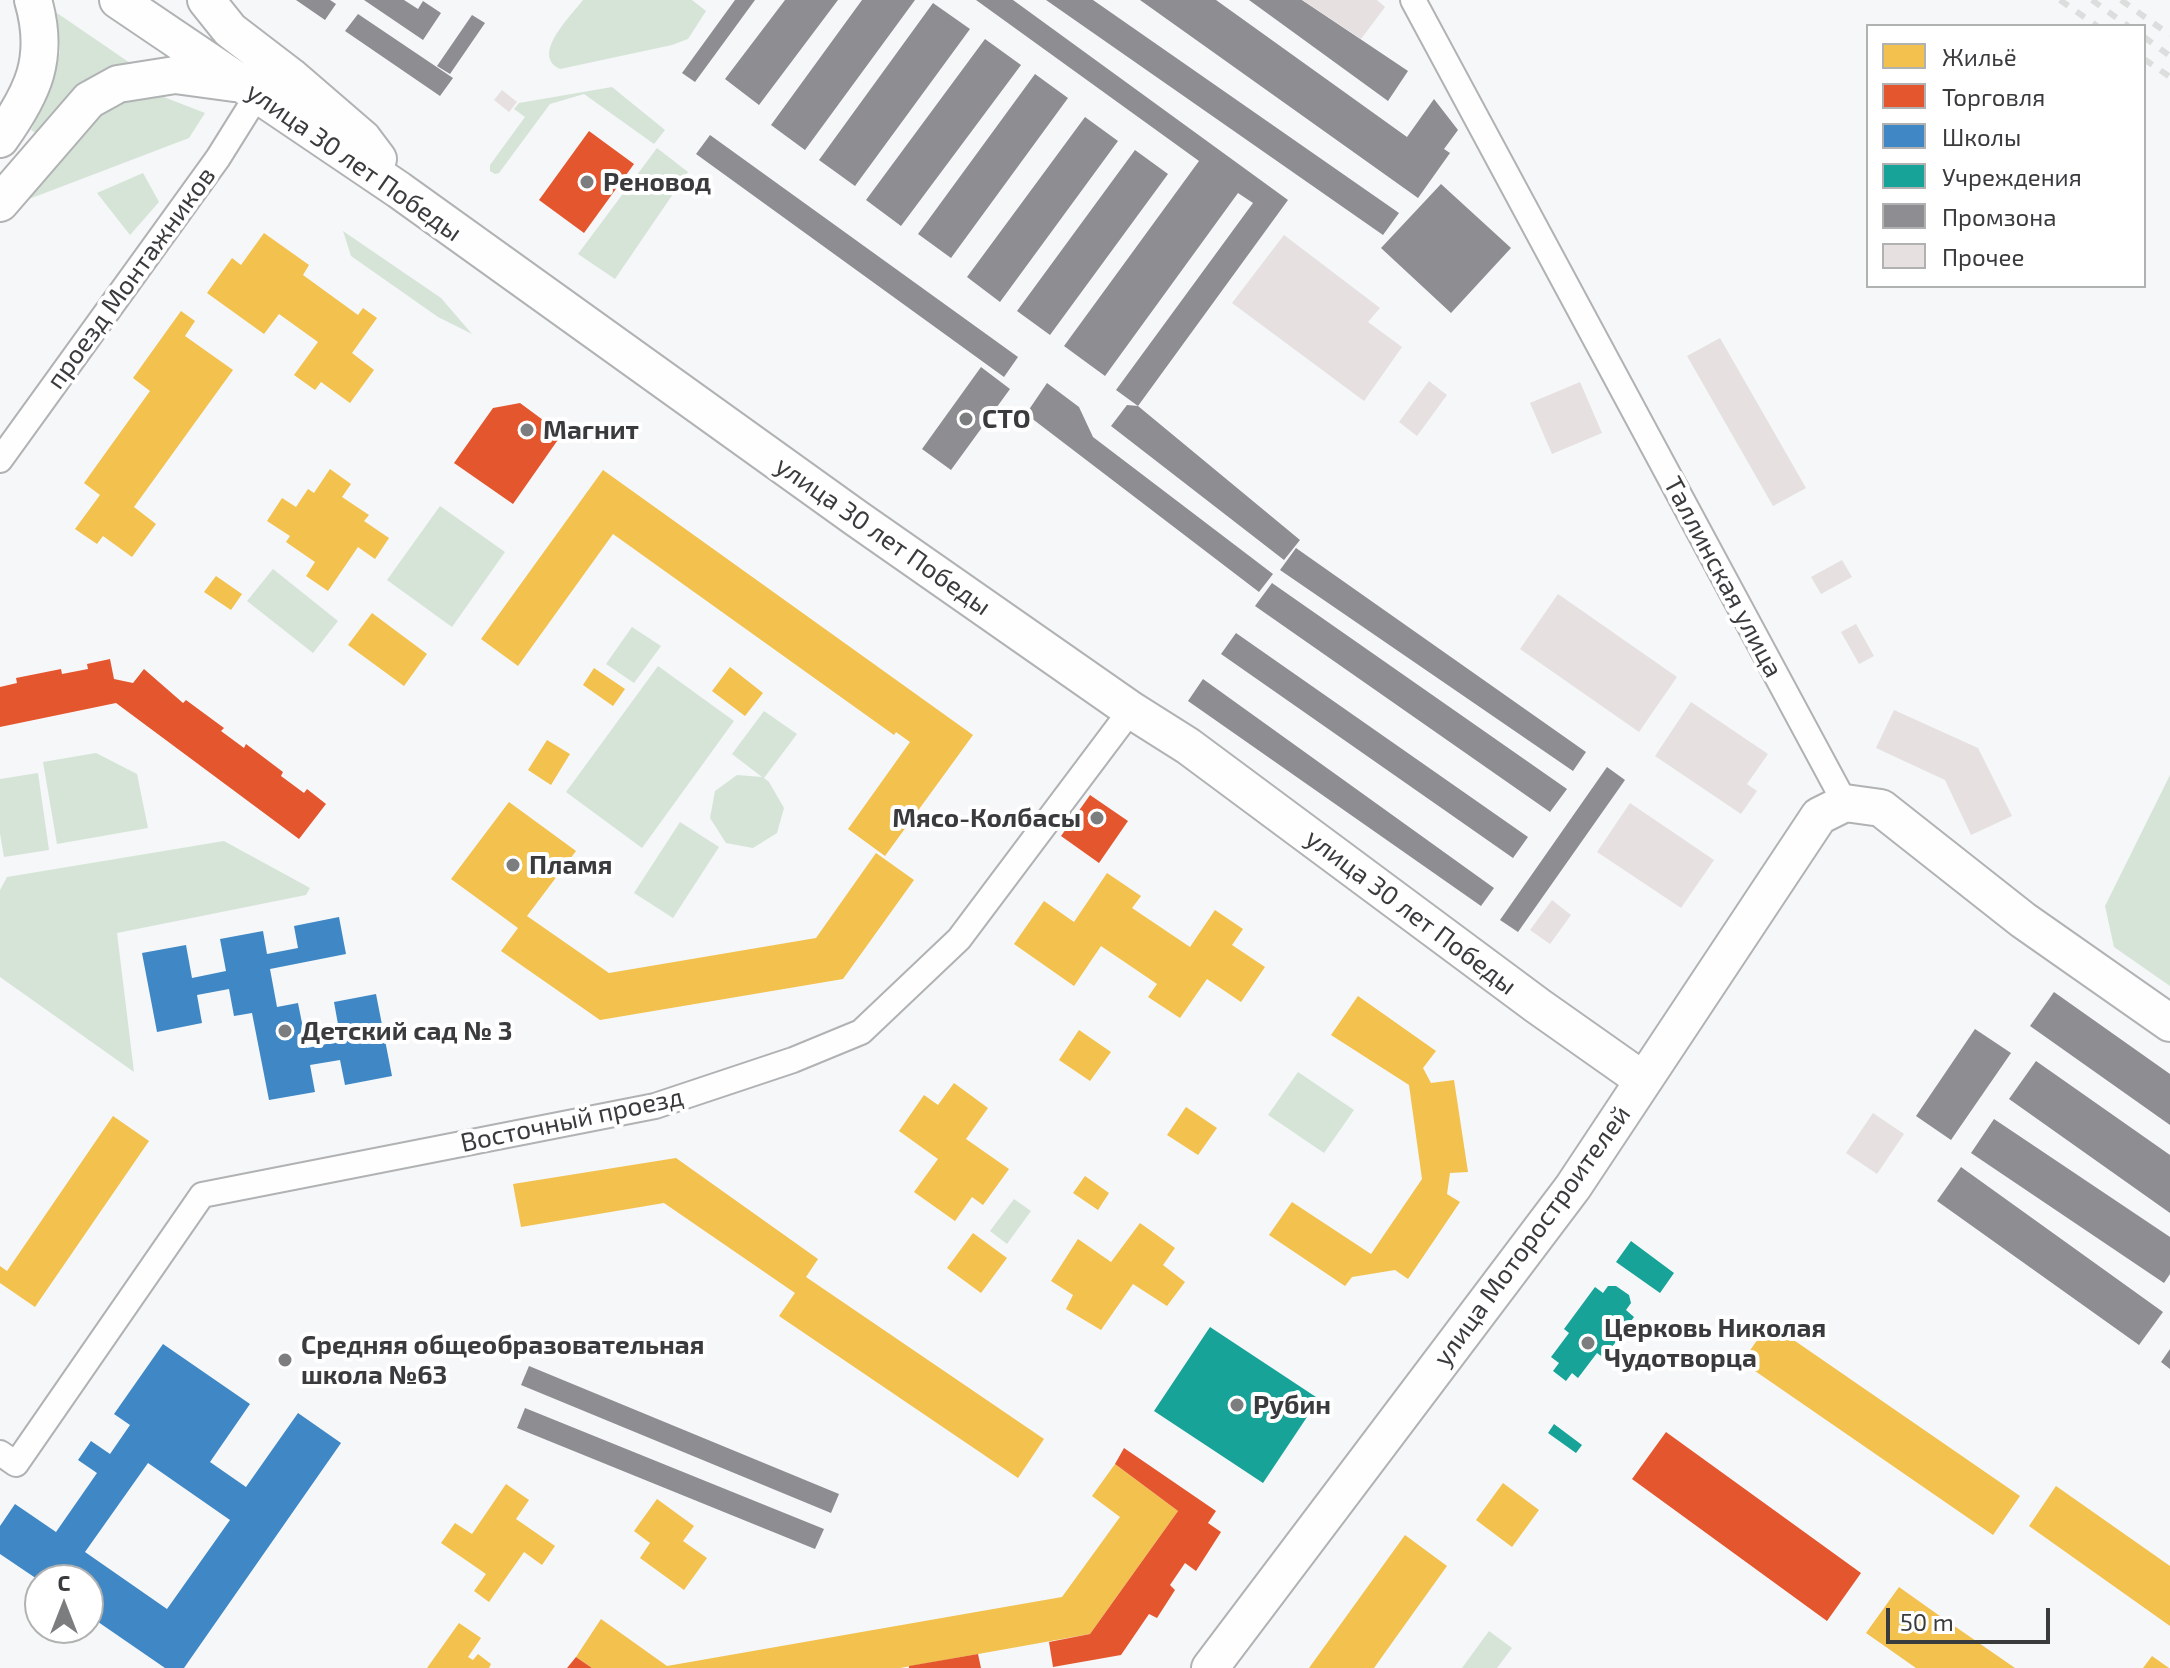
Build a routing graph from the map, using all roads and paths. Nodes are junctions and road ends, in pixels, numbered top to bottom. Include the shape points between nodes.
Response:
1 (33, 0) edge
2 (118, 0) edge
3 (206, 0) edge
4 (1413, 0) edge
5 (249, 89) junction
6 (0, 139) edge
7 (399, 190) junction
8 (0, 203) edge
9 (0, 460) edge
10 (1131, 710) junction
11 (1845, 803) junction
12 (2170, 1023) edge
13 (1643, 1080) junction
14 (0, 1453) edge
15 (1210, 1668) edge

1 - 6 street via 38,71 23,107
2 - 5 street, улица 30 лет Победы
3 - 7 street via 230,30 363,139
4 - 11 street, Таллинская улица
5 - 7 street, улица 30 лет Победы
5 - 8 street via 175,75 118,84 89,100
5 - 9 street, проезд Монтажников via 218,158
7 - 10 street, улица 30 лет Победы
10 - 13 street, улица 30 лет Победы via 1188,746
10 - 14 street, Восточный проезд via 959,939 861,1032 655,1106 202,1195 16,1464
11 - 12 street via 1881,808 2023,920
11 - 13 street, улица Моторостроителей via 1819,816
13 - 15 street, улица Моторостроителей via 1573,1187

